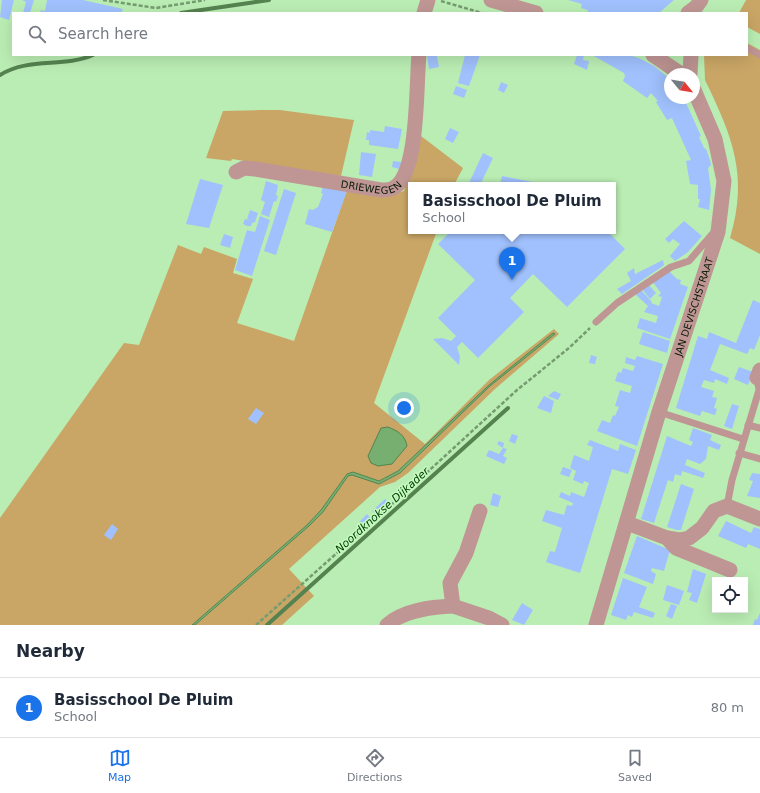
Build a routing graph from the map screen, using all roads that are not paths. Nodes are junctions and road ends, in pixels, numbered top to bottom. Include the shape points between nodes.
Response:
1 (428, 0) edge
2 (491, 0) edge
3 (424, 12) edge
4 (533, 12) edge
5 (748, 48) edge
6 (760, 54) edge
7 (419, 56) edge
8 (655, 56) edge
9 (691, 56) edge
10 (672, 68) edge
11 (690, 68) edge
12 (700, 104) edge
13 (236, 172) dead end
14 (719, 225) junction
15 (596, 322) road end
16 (759, 376) edge
17 (659, 412) junction
18 (748, 425) junction
19 (760, 428) edge
20 (744, 439) junction
21 (739, 453) junction
22 (760, 459) edge
23 (728, 506) junction
24 (480, 511) dead end
25 (760, 519) edge
26 (627, 523) junction
27 (667, 538) junction
28 (730, 570) dead end
29 (453, 606) junction
30 (387, 625) edge
31 (502, 625) edge
32 (596, 625) edge

1 - 3 street
2 - 4 street
5 - 6 lane
7 - 13 street, DRIEWEGEN via 412,150 401,181 396,187 381,190 255,169 244,168
8 - 10 street
9 - 11 street
12 - 14 street, JAN DEVISCHSTRAAT via 716,140 724,181
14 - 15 lane via 689,261 671,267 617,303
14 - 17 street, JAN DEVISCHSTRAAT
16 - 18 lane via 759,390
17 - 20 lane
17 - 26 street, JAN DEVISCHSTRAAT
18 - 19 lane
18 - 20 lane
20 - 21 lane
21 - 22 lane
21 - 23 lane
23 - 25 street
23 - 27 street via 714,511 702,528 689,538
24 - 29 street via 466,553 450,583
26 - 27 street
26 - 32 street, JAN DEVISCHSTRAAT
27 - 28 street via 676,548
29 - 30 street via 439,606 405,614
29 - 31 street

